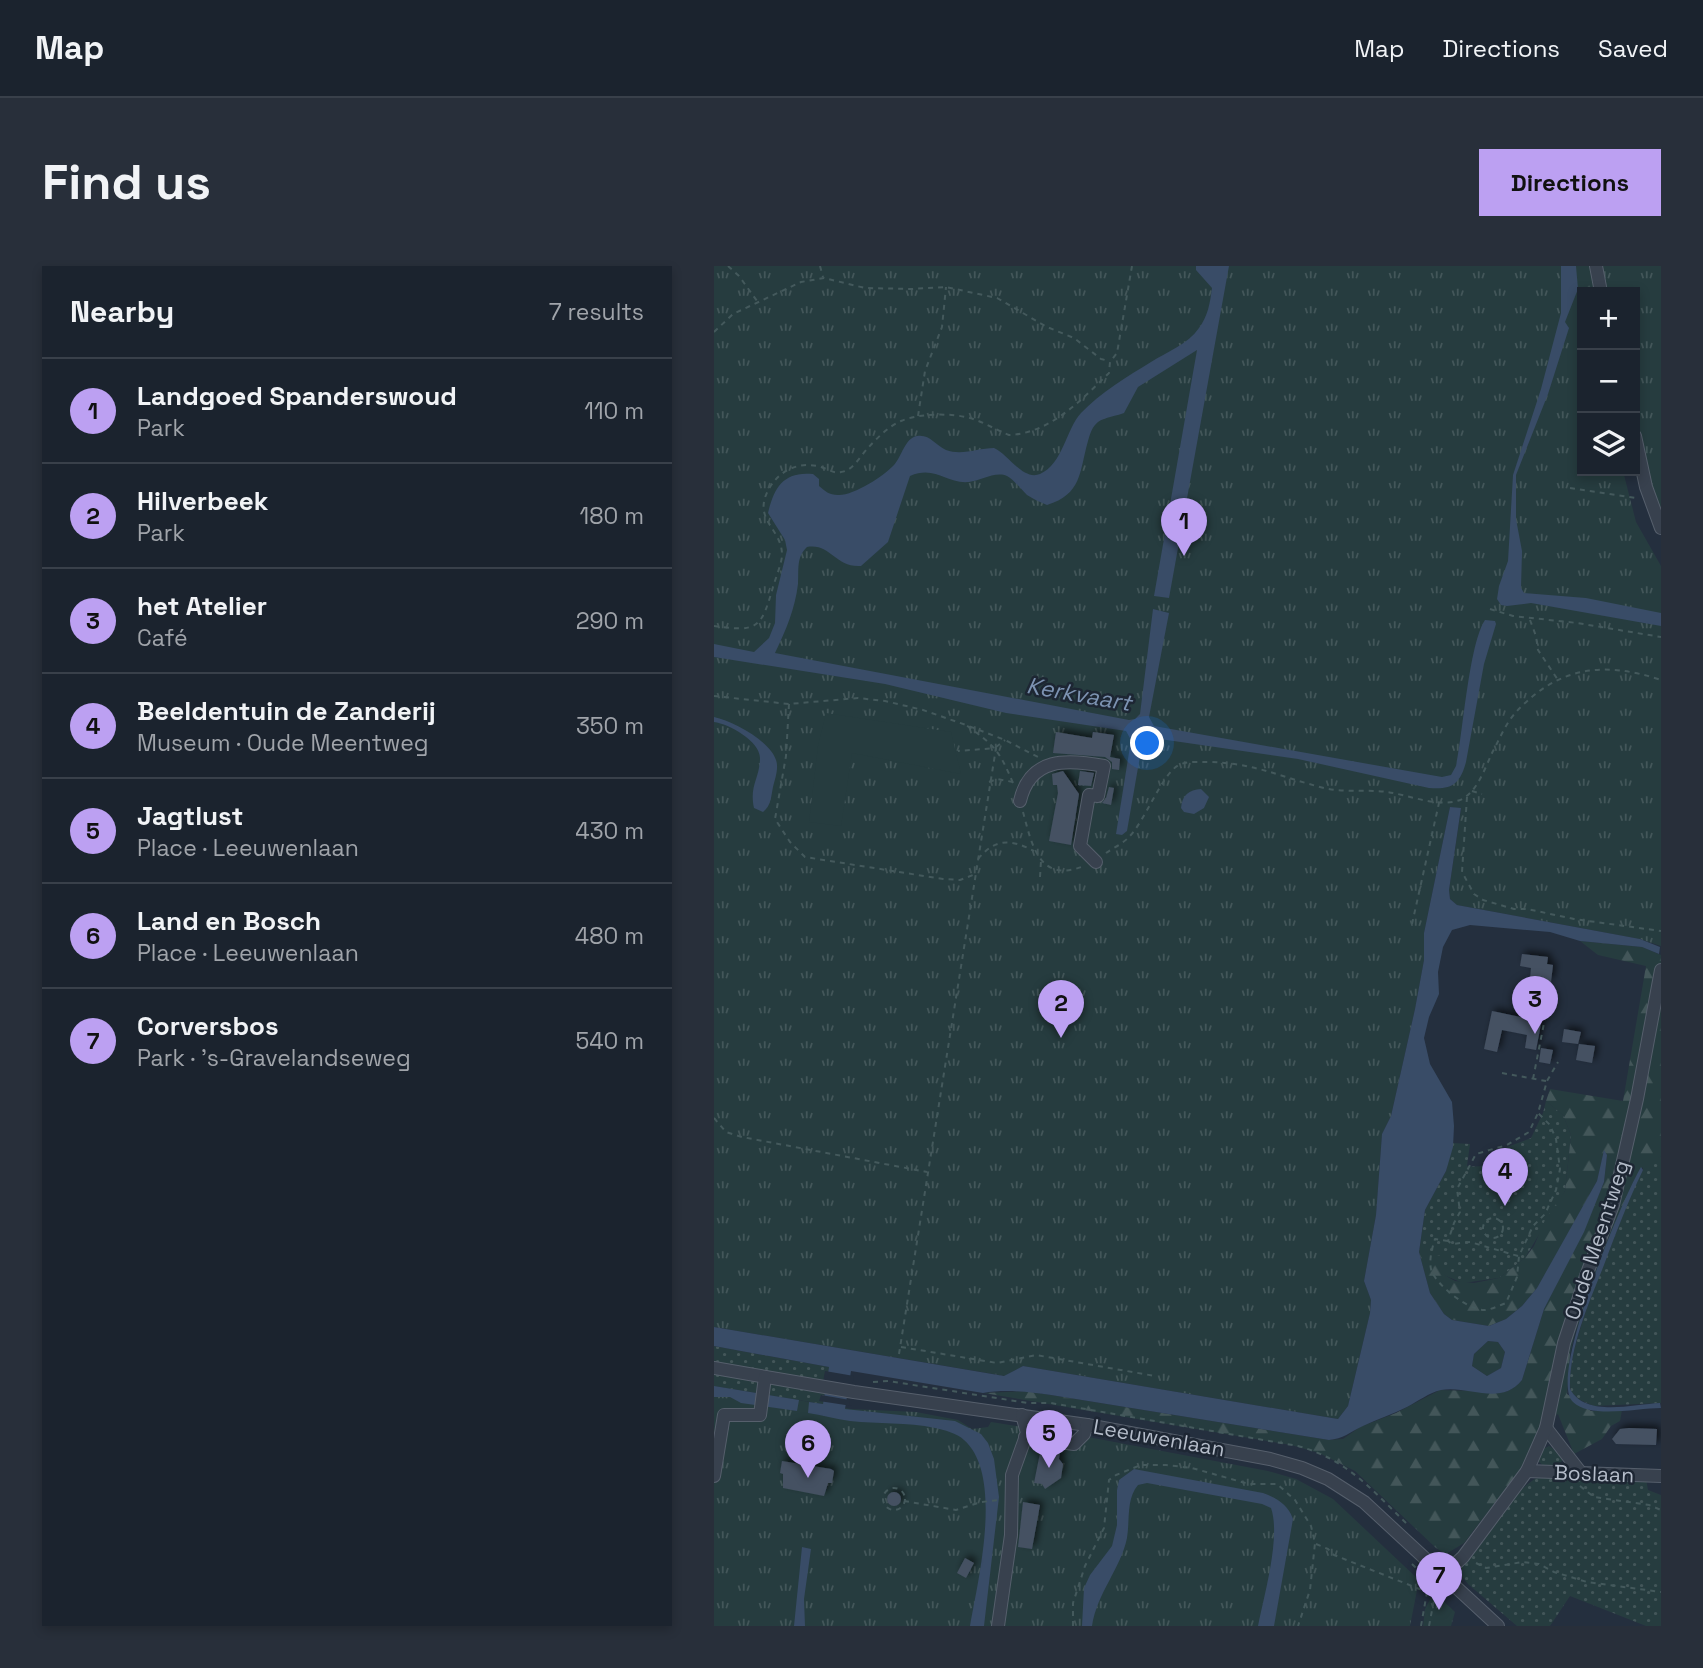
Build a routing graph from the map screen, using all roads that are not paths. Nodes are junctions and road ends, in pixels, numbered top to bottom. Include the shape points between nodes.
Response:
1 (1596, 266) edge
2 (1600, 287) edge
3 (1640, 456) edge
4 (1661, 528) edge
5 (1020, 801) road end
6 (1096, 862) road end
7 (1661, 970) edge
8 (714, 1368) edge
9 (765, 1377) junction
10 (1022, 1415) junction
11 (1087, 1425) junction
12 (1546, 1428) junction
13 (1025, 1437) junction
14 (1527, 1471) junction
15 (714, 1476) edge
16 (1661, 1476) edge
17 (1579, 1477) junction
18 (1442, 1576) junction
19 (998, 1626) edge
20 (1498, 1626) edge

1 - 2 street
3 - 4 street
5 - 6 street via 1031,776 1051,764 1070,760 1104,765 1098,796 1089,795 1080,846
7 - 12 street, Oude Meentweg via 1613,1205 1564,1343
8 - 9 street, Leeuwenlaan
9 - 10 street, Leeuwenlaan
9 - 15 street via 760,1415 724,1415
10 - 11 street, Leeuwenlaan
10 - 13 street
11 - 13 street via 1074,1444
11 - 18 street, Leeuwenlaan via 1270,1459 1328,1479 1364,1502
12 - 14 street, Oude Meentweg
12 - 17 street
13 - 19 street via 1012,1475 1011,1535
14 - 17 street, Boslaan
14 - 18 street, Oude Meentweg via 1463,1557
16 - 17 street, Boslaan
18 - 20 street, Leeuwenlaan

